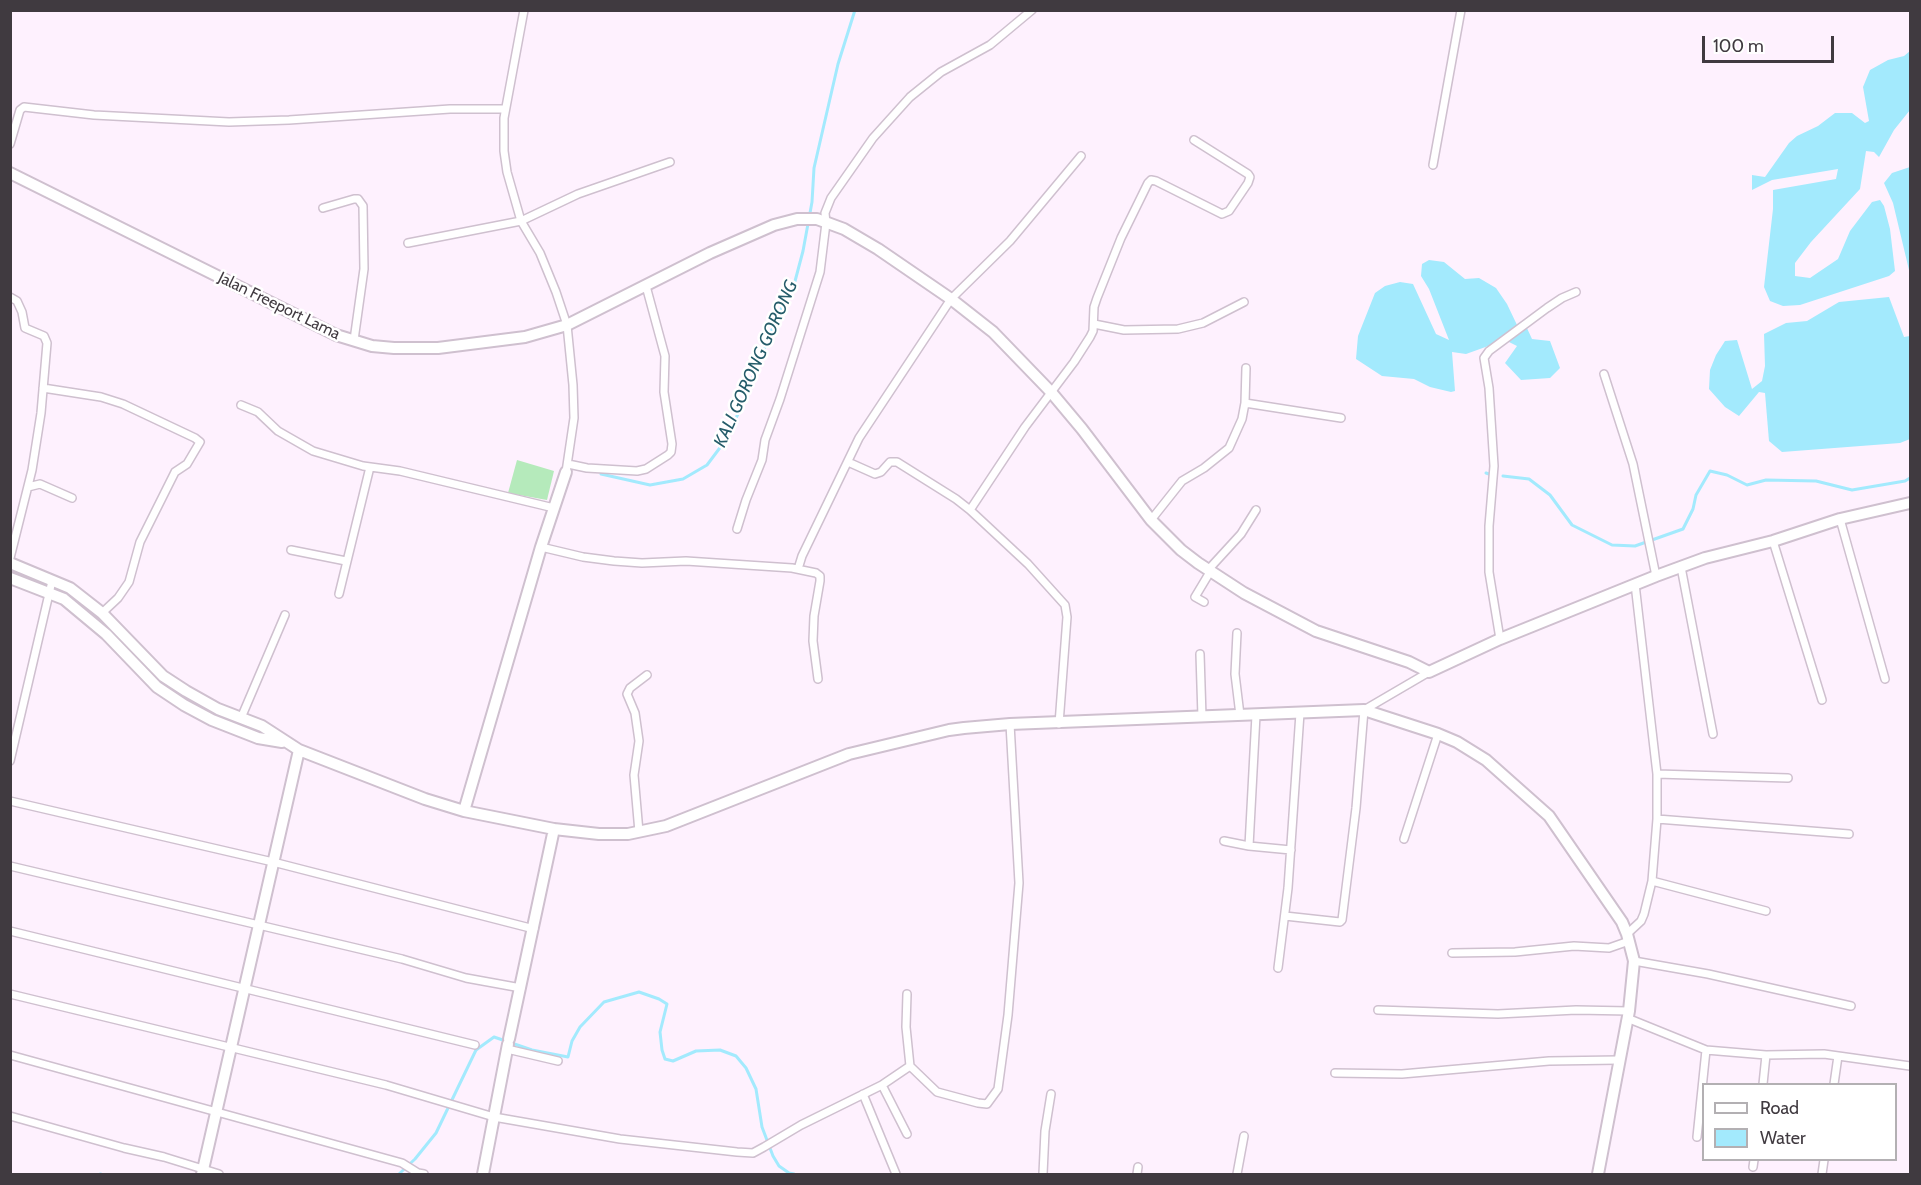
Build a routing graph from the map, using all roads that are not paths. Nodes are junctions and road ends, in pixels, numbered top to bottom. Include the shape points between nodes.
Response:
1 (524, 10) edge
2 (1032, 10) edge
3 (1461, 10) edge
4 (505, 109) junction
5 (1194, 140) dead end
6 (10, 144) edge
7 (1081, 156) dead end
8 (670, 162) dead end
9 (1433, 165) dead end
10 (10, 173) edge
11 (323, 208) dead end
12 (521, 221) junction
13 (822, 221) junction
14 (408, 243) dead end
15 (646, 285) junction
16 (1576, 292) dead end
17 (14, 299) edge
18 (951, 299) junction
19 (1244, 302) dead end
20 (1094, 324) junction
21 (567, 325) junction
22 (354, 340) junction
23 (1246, 368) dead end
24 (1604, 374) dead end
25 (43, 387) junction
26 (1051, 392) junction
27 (1245, 403) junction
28 (241, 405) dead end
29 (1341, 418) dead end
30 (848, 462) junction
31 (370, 467) junction
32 (567, 468) junction
33 (28, 487) junction
34 (72, 498) dead end
35 (1911, 502) edge
36 (554, 508) junction
37 (969, 510) junction
38 (1256, 510) dead end
39 (1840, 519) junction
40 (1151, 520) junction
41 (737, 528) dead end
42 (1773, 541) junction
43 (541, 548) junction
44 (291, 550) dead end
45 (10, 558) edge
46 (346, 561) junction
47 (10, 563) edge
48 (1681, 567) junction
49 (798, 568) junction
50 (1209, 571) junction
51 (1656, 576) junction
52 (10, 578) edge
53 (1635, 584) junction
54 (51, 587) junction
55 (339, 594) dead end
56 (1203, 602) dead end
57 (102, 613) junction
58 (285, 615) dead end
59 (1237, 633) dead end
60 (1500, 639) junction
61 (1200, 654) dead end
62 (1429, 672) junction
63 (647, 675) dead end
64 (818, 679) dead end
65 (1885, 679) dead end
66 (1822, 700) dead end
67 (1364, 710) junction
68 (1300, 713) junction
69 (1240, 715) junction
70 (1256, 715) junction
71 (1202, 717) junction
72 (241, 718) junction
73 (1059, 723) junction
74 (1010, 724) junction
75 (1438, 734) junction
76 (1713, 734) dead end
77 (286, 742) junction
78 (299, 750) junction
79 (10, 761) edge
80 (1657, 774) junction
81 (1788, 778) dead end
82 (10, 801) edge
83 (464, 811) junction
84 (1657, 819) junction
85 (554, 829) junction
86 (639, 832) junction
87 (1850, 834) dead end
88 (1404, 839) dead end
89 (1224, 841) dead end
90 (1249, 846) junction
91 (1292, 850) junction
92 (273, 862) junction
93 (10, 866) edge
94 (1652, 881) junction
95 (1766, 911) dead end
96 (1285, 916) junction
97 (258, 925) junction
98 (534, 929) junction
99 (10, 931) edge
100 (1628, 938) junction
101 (1452, 953) dead end
102 (1634, 961) junction
103 (1278, 968) dead end
104 (244, 988) junction
105 (521, 988) junction
106 (10, 994) edge
107 (907, 994) dead end
108 (1851, 1006) dead end
109 (1378, 1010) dead end
110 (1628, 1015) junction
111 (508, 1044) junction
112 (475, 1045) dead end
113 (231, 1048) junction
114 (1706, 1050) junction
115 (10, 1055) edge
116 (1766, 1055) junction
117 (1838, 1056) junction
118 (558, 1060) dead end
119 (1619, 1060) junction
120 (910, 1066) junction
121 (1911, 1066) edge
122 (1335, 1073) dead end
123 (1703, 1083) edge
124 (1762, 1083) edge
125 (1834, 1083) edge
126 (882, 1085) junction
127 (1702, 1089) edge
128 (863, 1094) junction
129 (1051, 1095) dead end
130 (216, 1112) junction
131 (10, 1116) edge
132 (494, 1117) junction
133 (907, 1134) dead end
134 (1244, 1136) dead end
135 (1697, 1137) dead end
136 (202, 1172) edge
137 (219, 1174) edge
138 (421, 1174) edge
139 (483, 1174) edge
140 (896, 1174) edge
141 (1043, 1174) edge
142 (1237, 1174) edge
143 (1598, 1174) edge

1 - 4 street
2 - 13 street via 990,45 941,72 910,97 873,138 831,198
3 - 9 street
4 - 6 street via 208,122 24,107
4 - 12 street via 507,172
5 - 20 street via 1248,174 1248,183 1229,211 1222,214 1151,180 1121,238 1097,298
7 - 18 street via 1010,241
8 - 12 street via 578,194
10 - 22 street, Jalan Freeport Lama via 318,327
11 - 22 street via 354,199 363,206 364,269
12 - 14 street
12 - 21 street via 540,253
13 - 15 street, Jalan Freeport Lama via 797,219 774,225
13 - 18 street via 878,249
13 - 41 street via 820,272
15 - 21 street, Jalan Freeport Lama
15 - 32 street via 665,356 664,392 671,452 642,471
16 - 60 street via 1496,345 1484,362 1494,466 1489,572
17 - 25 street via 25,328 47,339
18 - 26 street via 993,332
18 - 30 street via 867,426
19 - 20 street via 1203,323 1178,329 1124,330
20 - 26 street via 1085,346
21 - 22 street, Jalan Freeport Lama via 525,337 438,348 372,346
21 - 32 street via 574,418
23 - 27 street
24 - 51 street via 1633,464
25 - 33 street
25 - 57 street via 123,404 200,442 187,464 175,472 140,542 129,582
26 - 37 street
26 - 40 street
27 - 29 street
27 - 40 street via 1229,448 1182,481
28 - 31 street via 258,412 278,431 307,448
30 - 37 street via 875,474 890,462 897,462
30 - 49 street
31 - 36 street
31 - 46 street
32 - 36 street
33 - 34 street via 40,484
33 - 45 street
35 - 39 street
36 - 43 street
37 - 73 street via 1028,564 1065,606
38 - 50 street
39 - 42 street
39 - 65 street
40 - 50 street
42 - 48 street
42 - 66 street
43 - 49 street via 614,561
43 - 83 street
44 - 46 street
46 - 55 street
47 - 54 street
48 - 51 street
48 - 76 street
49 - 64 street via 819,576 813,641
50 - 56 street via 1195,597
50 - 62 street via 1316,631
51 - 53 street
52 - 54 street
53 - 60 street
53 - 80 street
54 - 57 street via 70,588
54 - 77 street via 87,616 157,687 184,705 258,738
54 - 79 street
57 - 72 street via 163,676
58 - 72 street
59 - 69 street via 1235,674
60 - 62 street
61 - 71 street
62 - 67 street
63 - 86 street via 627,694 635,713 639,741 634,775
67 - 68 street
67 - 75 street
67 - 96 street via 1344,917 1340,922
68 - 70 street
68 - 91 street
69 - 70 street
69 - 71 street
70 - 90 street
71 - 73 street
72 - 77 street
73 - 74 street
74 - 86 street via 949,730 849,754 702,813
74 - 120 street via 1019,883 998,1089 987,1104 969,1101 937,1092
75 - 88 street
75 - 100 street via 1486,760 1549,816 1622,922
77 - 78 street
78 - 83 street via 425,800
78 - 92 street
80 - 81 street
80 - 84 street
82 - 92 street
83 - 85 street
84 - 87 street
84 - 94 street
85 - 86 street via 599,834
85 - 98 street
89 - 90 street
90 - 91 street
91 - 96 street
92 - 97 street
92 - 98 street
93 - 97 street
94 - 95 street
94 - 100 street via 1643,918
96 - 103 street
97 - 104 street
97 - 105 street via 466,978
98 - 105 street
99 - 104 street
100 - 101 street via 1609,948 1574,946
100 - 102 street
102 - 108 street
102 - 110 street
104 - 112 street
104 - 113 street
105 - 111 street
106 - 113 street
107 - 120 street
109 - 110 street via 1498,1014 1571,1010
110 - 114 street
110 - 119 street
111 - 118 street
111 - 132 street
113 - 130 street
113 - 132 street via 386,1085
114 - 116 street
114 - 123 street
115 - 130 street
116 - 117 street
116 - 124 street
117 - 121 street
117 - 125 street
119 - 122 street via 1550,1060 1402,1074
119 - 143 street
120 - 126 street
126 - 128 street
126 - 133 street
127 - 135 street
128 - 132 street via 753,1153 620,1139
128 - 140 street
129 - 141 street
130 - 136 street
130 - 138 street via 402,1163
131 - 136 street via 164,1156
132 - 139 street
134 - 142 street
136 - 137 street

